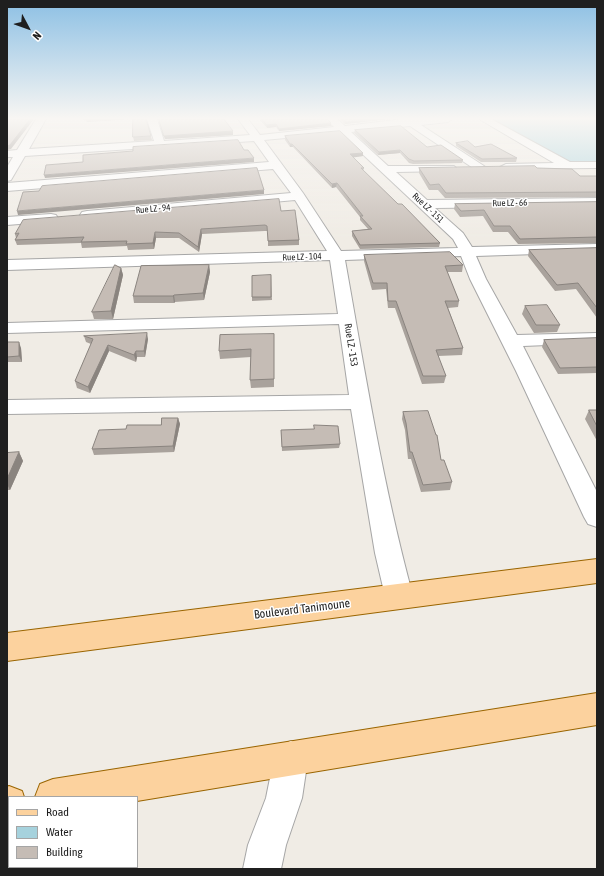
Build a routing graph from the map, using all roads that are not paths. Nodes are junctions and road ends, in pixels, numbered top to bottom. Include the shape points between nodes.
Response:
1 (18, 160) edge
2 (273, 160) edge
3 (377, 160) edge
4 (468, 160) edge
5 (558, 160) edge
6 (277, 165) junction
7 (569, 166) junction
8 (597, 166) edge
9 (480, 168) junction
10 (387, 169) junction
11 (7, 177) edge
12 (7, 187) edge
13 (300, 196) junction
14 (597, 202) edge
15 (424, 204) junction
16 (78, 215) edge
17 (62, 217) edge
18 (7, 222) edge
19 (597, 248) edge
20 (468, 251) junction
21 (337, 256) junction
22 (7, 265) edge
23 (347, 319) junction
24 (7, 328) edge
25 (597, 338) edge
26 (512, 341) junction
27 (360, 402) junction
28 (7, 407) edge
29 (597, 517) edge
30 (597, 571) edge
31 (399, 596) junction
32 (7, 647) edge
33 (597, 709) edge
34 (291, 758) junction
35 (59, 796) edge
36 (262, 869) edge

1 - 11 street
2 - 6 street, Rue LZ - 153
3 - 10 street, Rue LZ - 151
4 - 9 street
5 - 7 street
6 - 12 street
6 - 13 street, Rue LZ - 153
7 - 8 street
7 - 9 street
9 - 10 street
10 - 15 street, Rue LZ - 151
13 - 16 street, Rue LZ - 94
13 - 21 street, Rue LZ - 153
14 - 15 street, Rue LZ - 66
15 - 20 street, Rue LZ - 151 via 458,236
17 - 18 street
19 - 20 street, Rue LZ - 104
20 - 21 street, Rue LZ - 104
20 - 26 street, Rue LZ - 151 via 476,277
21 - 22 street, Rue LZ - 104
21 - 23 street, Rue LZ - 153
23 - 24 street
23 - 27 street, Rue LZ - 153
25 - 26 street
26 - 29 street, Rue LZ - 151
27 - 28 street
27 - 31 street, Rue LZ - 153 via 388,553
30 - 31 main road, Boulevard Tanimoune
31 - 32 main road, Boulevard Tanimoune
33 - 34 main road
34 - 35 main road
34 - 36 street via 284,798 267,845

